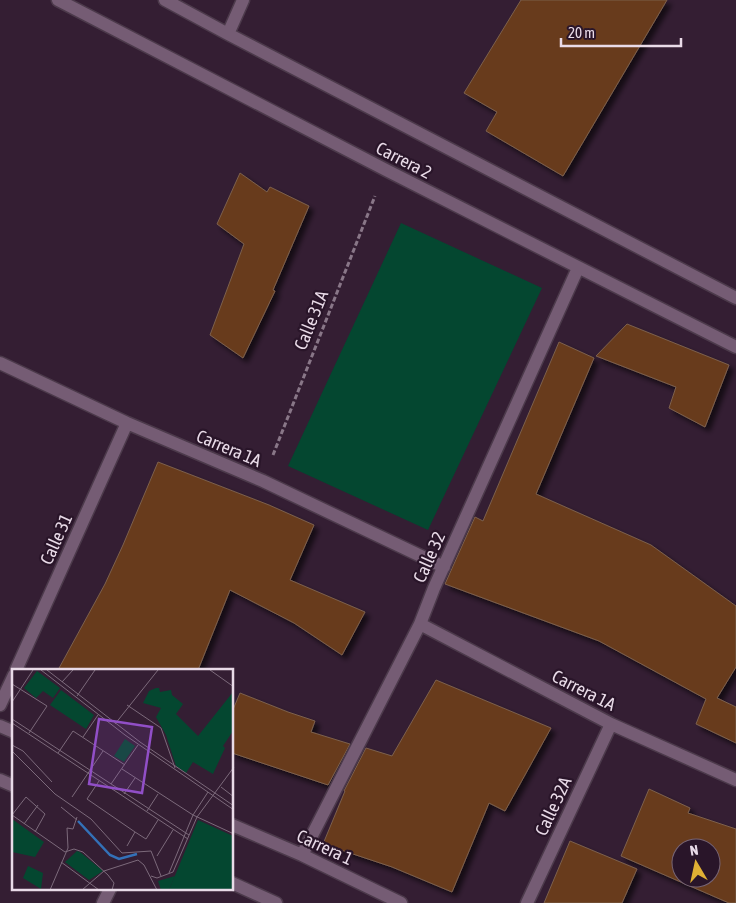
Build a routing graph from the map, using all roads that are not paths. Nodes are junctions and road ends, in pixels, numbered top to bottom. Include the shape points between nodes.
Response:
1 (58, 0) edge
2 (166, 0) edge
3 (243, 0) edge
4 (228, 34) junction
5 (578, 268) junction
6 (736, 298) edge
7 (736, 347) edge
8 (0, 362) edge
9 (127, 423) junction
10 (444, 567) junction
11 (420, 624) junction
12 (16, 669) edge
13 (12, 679) edge
14 (0, 705) edge
15 (611, 724) junction
16 (0, 726) edge
17 (12, 731) edge
18 (0, 780) edge
19 (736, 780) edge
20 (12, 785) edge
21 (234, 827) edge
22 (302, 855) junction
23 (234, 884) edge
24 (110, 890) edge
25 (103, 903) edge
26 (276, 903) edge
27 (401, 903) edge
28 (527, 903) edge

1 - 5 street, Carrera 2
2 - 4 street, Carrera 2
3 - 4 street
4 - 6 street, Carrera 2
5 - 7 street, Carrera 2
5 - 10 street, Calle 32
8 - 9 street, Carrera 1A
9 - 10 street, Carrera 1A via 263,481
9 - 12 street, Calle 31
10 - 11 street, Calle 32
11 - 15 street, Carrera 1A
11 - 22 street, Calle 32
13 - 14 street
15 - 19 street, Carrera 1A
15 - 28 street, Calle 32A
16 - 17 street
18 - 20 street
21 - 22 street, Carrera 1
22 - 27 street, Carrera 1
23 - 26 street
24 - 25 street

